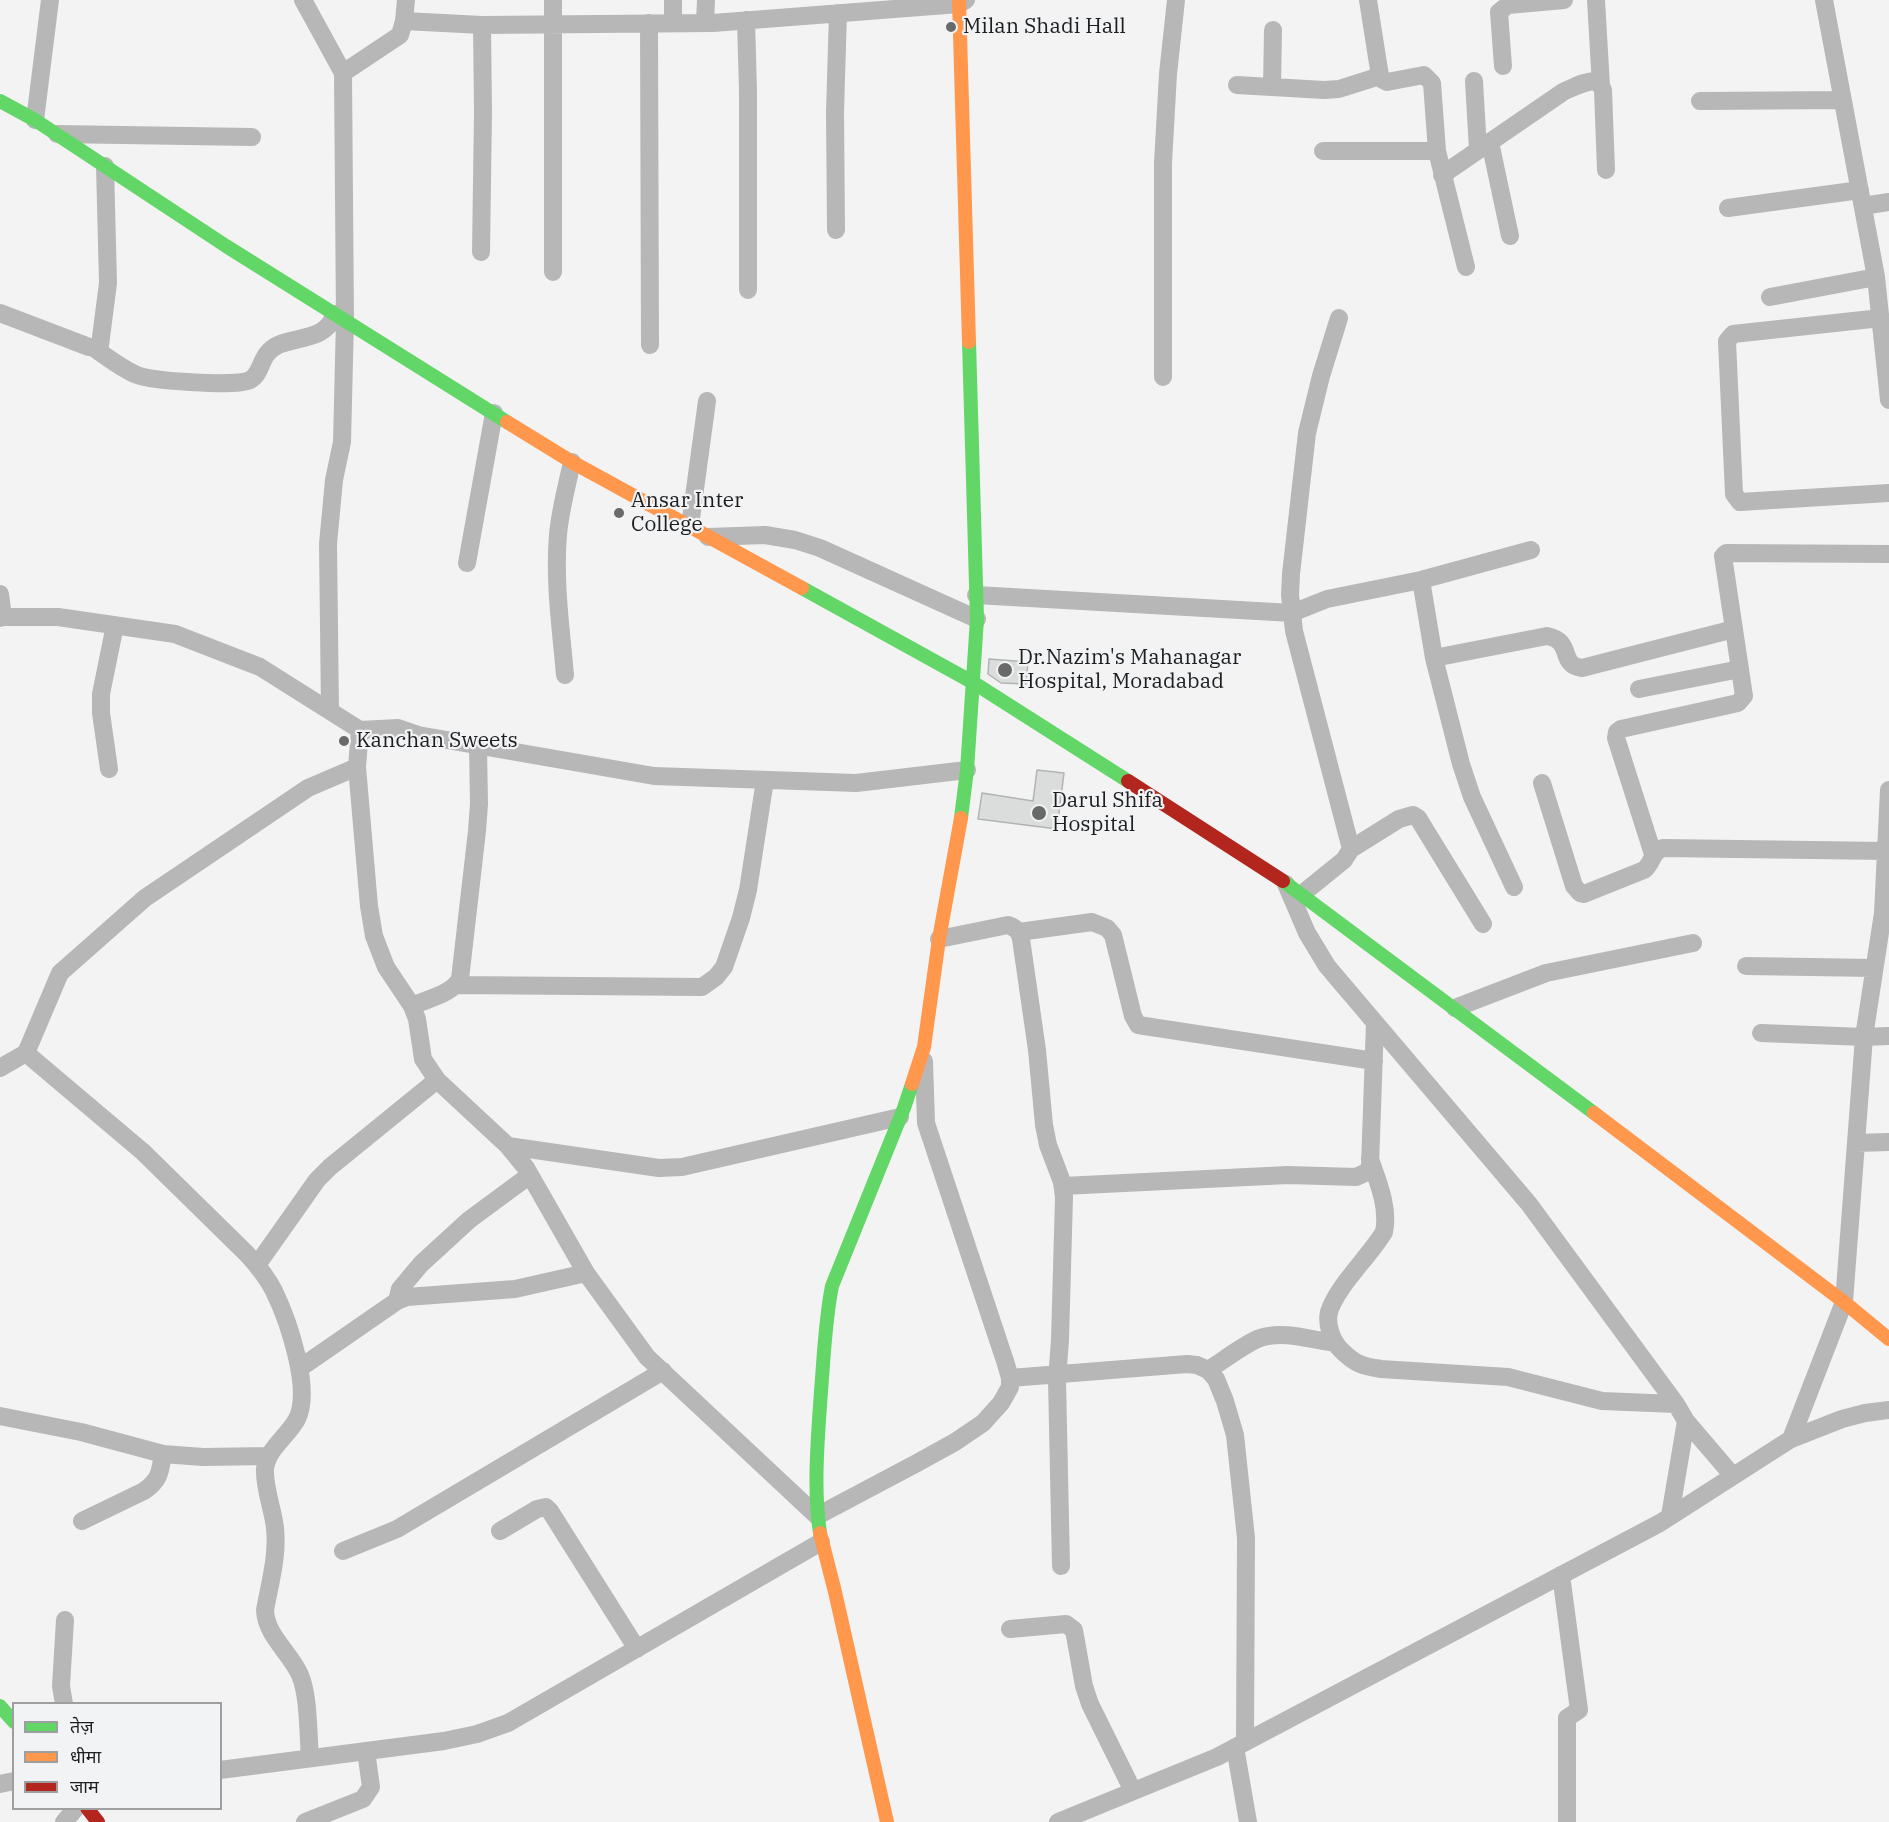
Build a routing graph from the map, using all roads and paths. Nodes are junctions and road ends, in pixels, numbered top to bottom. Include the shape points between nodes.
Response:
1 (50, 0) edge
2 (303, 0) edge
3 (406, 0) edge
4 (553, 0) edge
5 (673, 0) edge
6 (706, 0) edge
7 (1176, 0) edge
8 (1368, 0) edge
9 (1564, 0) edge
10 (1596, 0) edge
11 (1824, 0) edge
12 (961, 1) edge
13 (838, 13) junction
14 (746, 20) junction
15 (404, 21) junction
16 (649, 23) junction
17 (673, 23) junction
18 (705, 23) junction
19 (482, 25) junction
20 (553, 25) junction
21 (1273, 30) dead end
22 (1503, 66) dead end
23 (343, 73) junction
24 (1380, 76) junction
25 (1474, 81) dead end
26 (1237, 85) dead end
27 (1601, 86) junction
28 (1272, 87) junction
29 (1843, 100) junction
30 (0, 101) edge
31 (1700, 101) dead end
32 (35, 120) junction
33 (57, 134) junction
34 (252, 137) dead end
35 (1484, 146) junction
36 (1437, 151) junction
37 (1323, 152) dead end
38 (105, 166) junction
39 (1606, 170) dead end
40 (1442, 175) junction
41 (1861, 198) junction
42 (1889, 202) edge
43 (1728, 208) dead end
44 (836, 230) dead end
45 (1510, 236) dead end
46 (481, 252) dead end
47 (1879, 265) edge
48 (1466, 267) dead end
49 (553, 272) dead end
50 (748, 290) dead end
51 (1770, 297) dead end
52 (0, 313) edge
53 (340, 317) junction
54 (1339, 318) dead end
55 (1881, 318) junction
56 (650, 345) dead end
57 (94, 348) junction
58 (1163, 377) dead end
59 (1889, 400) edge
60 (707, 401) dead end
61 (494, 413) junction
62 (572, 462) junction
63 (1889, 493) edge
64 (690, 526) junction
65 (708, 537) junction
66 (1531, 550) dead end
67 (1889, 554) edge
68 (467, 562) dead end
69 (1421, 580) junction
70 (0, 594) edge
71 (976, 595) junction
72 (1292, 613) junction
73 (1, 617) edge
74 (977, 620) junction
75 (115, 625) junction
76 (1734, 629) junction
77 (1434, 658) junction
78 (1740, 669) junction
79 (565, 675) dead end
80 (974, 683) junction
81 (1639, 689) dead end
82 (330, 710) junction
83 (360, 730) junction
84 (478, 746) junction
85 (357, 767) junction
86 (109, 769) dead end
87 (967, 770) junction
88 (765, 780) junction
89 (1542, 783) dead end
90 (1889, 790) edge
91 (1351, 849) junction
92 (1886, 851) junction
93 (1653, 854) junction
94 (1285, 882) junction
95 (1514, 887) dead end
96 (1302, 894) junction
97 (1886, 912) edge
98 (1483, 924) dead end
99 (1019, 932) junction
100 (939, 939) junction
101 (1693, 944) dead end
102 (1746, 966) dead end
103 (1874, 968) junction
104 (457, 984) junction
105 (412, 1006) junction
106 (1455, 1008) junction
107 (1376, 1023) junction
108 (1761, 1033) dead end
109 (1889, 1036) edge
110 (1864, 1037) junction
111 (924, 1047) junction
112 (26, 1053) junction
113 (1374, 1061) junction
114 (0, 1068) edge
115 (437, 1080) junction
116 (900, 1117) junction
117 (1889, 1142) edge
118 (1856, 1143) junction
119 (508, 1146) junction
120 (1371, 1159) junction
121 (530, 1175) junction
122 (1063, 1186) junction
123 (257, 1265) junction
124 (586, 1273) junction
125 (397, 1301) junction
126 (1844, 1302) junction
127 (1889, 1339) edge
128 (1335, 1343) junction
129 (300, 1368) junction
130 (1208, 1370) junction
131 (663, 1371) junction
132 (1058, 1374) junction
133 (1010, 1378) junction
134 (1676, 1404) junction
135 (1889, 1410) edge
136 (0, 1416) edge
137 (1686, 1421) junction
138 (1791, 1438) junction
139 (163, 1454) junction
140 (269, 1456) junction
141 (1733, 1476) junction
142 (818, 1516) junction
143 (1670, 1516) junction
144 (82, 1521) dead end
145 (500, 1531) dead end
146 (821, 1542) junction
147 (343, 1551) dead end
148 (1061, 1566) dead end
149 (1561, 1575) junction
150 (65, 1620) dead end
151 (1010, 1629) dead end
152 (637, 1648) junction
153 (63, 1702) edge
154 (0, 1706) edge
155 (12, 1720) edge
156 (1240, 1744) junction
157 (366, 1751) junction
158 (310, 1758) junction
159 (222, 1770) edge
160 (1133, 1791) junction
161 (75, 1810) edge
162 (88, 1810) edge
163 (64, 1822) edge
164 (98, 1822) edge
165 (305, 1822) edge
166 (887, 1822) edge
167 (1060, 1822) edge
168 (1248, 1822) edge
169 (1567, 1822) edge

1 - 32 street
2 - 23 street
3 - 15 street
4 - 20 street
5 - 17 street
6 - 18 street
7 - 58 street via 1163,163
8 - 24 street
9 - 22 street via 1508,5 1498,12
10 - 27 street
11 - 29 street
12 - 13 street
12 - 71 main road
13 - 14 street
13 - 44 street
14 - 18 street
14 - 50 street
15 - 19 street
15 - 23 street via 400,35
16 - 17 street
16 - 20 street
16 - 56 street
17 - 18 street
19 - 20 street
19 - 46 street
20 - 49 street
21 - 28 street
23 - 53 street
24 - 28 street via 1339,89
24 - 36 street via 1387,81 1424,75 1432,83
25 - 35 street
26 - 28 street
27 - 35 street via 1593,81 1575,86
27 - 39 street
29 - 31 street
29 - 41 street
30 - 32 main road
32 - 33 main road
33 - 34 street
33 - 38 main road
35 - 40 street
35 - 45 street
36 - 37 street
36 - 40 street
38 - 53 main road
38 - 57 street via 108,283 102,340
40 - 48 street
41 - 42 street
41 - 43 street
41 - 47 street
47 - 51 street
47 - 55 street
52 - 57 street
53 - 57 street via 324,332 278,345 268,352 250,380 239,382 146,378
53 - 61 main road
53 - 82 street via 342,442 328,544
54 - 72 street via 1307,433 1291,574
55 - 59 street
55 - 63 street via 1729,337 1733,483 1740,502
60 - 64 street
61 - 62 main road
61 - 68 street
62 - 64 main road
62 - 79 street via 561,508 556,568
64 - 65 main road
65 - 74 street via 765,535 795,540
65 - 80 main road
66 - 69 street
67 - 76 street via 1726,553 1723,556
69 - 72 street via 1327,599
69 - 77 street
70 - 73 street
71 - 72 street
71 - 74 main road
72 - 91 street
73 - 75 street via 58,617
74 - 80 main road
75 - 82 street via 175,634 260,667
75 - 86 street via 101,694
76 - 77 street via 1582,668 1569,663 1558,639 1547,636
76 - 78 street
77 - 95 street via 1472,797
78 - 81 street
78 - 93 street via 1744,696 1738,703 1617,732
80 - 87 main road
80 - 94 main road
82 - 83 street
83 - 84 street via 398,728
83 - 85 street
84 - 88 street via 654,776
84 - 104 street via 477,831 462,970
85 - 105 street via 374,936 386,967
85 - 112 street via 308,788 137,905 60,973
87 - 88 street via 856,783
87 - 100 main road
88 - 104 street via 741,918 724,967 710,983 702,987
89 - 93 street via 1574,886 1580,893 1644,870
90 - 92 street
91 - 96 street via 1344,860
91 - 98 street via 1399,819 1413,815
92 - 93 street via 1663,848
92 - 97 street
94 - 96 main road
94 - 107 street via 1307,933 1327,966
96 - 106 main road
97 - 103 street
99 - 100 street via 1008,925
99 - 113 street via 1092,922 1107,928 1113,935 1138,1024
99 - 122 street via 1044,1125
100 - 111 main road
101 - 106 street via 1546,973
102 - 103 street
103 - 110 street
104 - 105 street
105 - 115 street via 423,1059
106 - 126 main road
107 - 113 street
107 - 134 street via 1529,1204
108 - 110 street
109 - 110 street
110 - 118 street
111 - 116 main road
111 - 133 street via 926,1123
112 - 114 street
112 - 123 street via 142,1151
113 - 120 street
115 - 119 street
115 - 123 street via 317,1180
116 - 119 street via 682,1167 659,1168
116 - 142 main road via 832,1286 827,1310 818,1437
117 - 118 street
118 - 126 street
119 - 121 street
120 - 122 street via 1367,1172 1356,1177 1288,1175
120 - 128 street via 1386,1222 1378,1242 1339,1293 1329,1313 1329,1330
121 - 124 street
121 - 125 street via 469,1220 421,1264 400,1289
122 - 132 street
123 - 129 street via 284,1315
124 - 125 street via 515,1289 422,1295
124 - 131 street via 647,1357
125 - 129 street
126 - 127 main road
126 - 138 street
128 - 130 street via 1281,1335 1259,1338
128 - 134 street via 1362,1366 1498,1376 1602,1401
129 - 140 street via 297,1420
130 - 132 street via 1187,1364
130 - 156 street via 1221,1390 1235,1435 1246,1538
131 - 142 street
131 - 147 street via 397,1529
132 - 133 street
132 - 148 street
133 - 142 street via 1010,1387 1001,1403 983,1423
134 - 137 street
135 - 138 street via 1842,1419
136 - 139 street
137 - 141 street
137 - 143 street
138 - 141 street
139 - 140 street
139 - 144 street via 153,1485
140 - 158 street via 265,1473 276,1543 265,1620 301,1677
141 - 143 street
142 - 146 main road
143 - 149 street
145 - 152 street via 546,1507
146 - 152 street
146 - 166 main road
149 - 156 street
149 - 169 street via 1578,1710 1567,1718
150 - 153 street
151 - 160 street via 1066,1624 1074,1630 1090,1704
152 - 157 street via 508,1723 444,1741
154 - 155 main road
156 - 160 street
156 - 168 street
157 - 158 street
157 - 165 street via 371,1787 363,1799
158 - 159 street
160 - 167 street
161 - 163 street
162 - 164 main road

